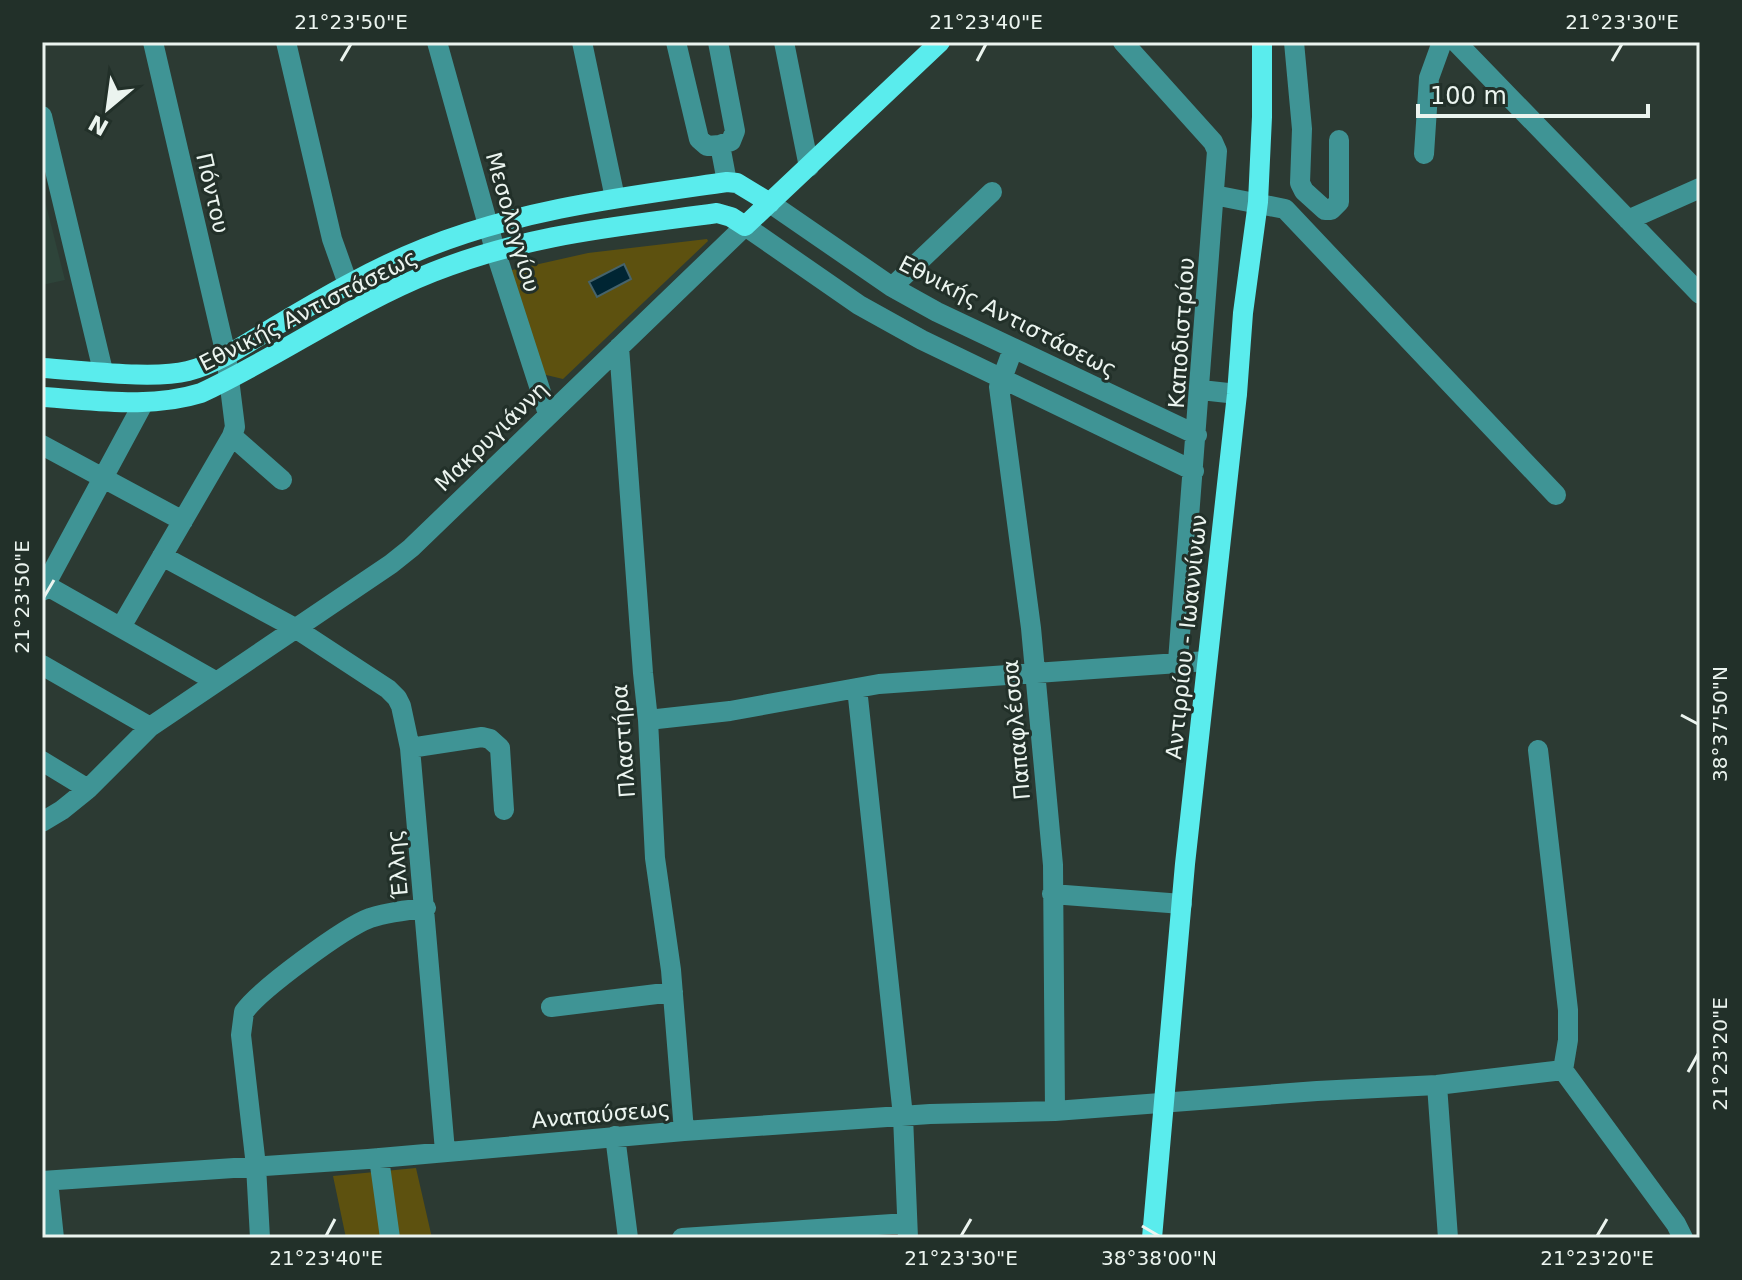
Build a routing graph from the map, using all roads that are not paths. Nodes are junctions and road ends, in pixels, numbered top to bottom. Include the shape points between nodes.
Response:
1 (153, 42) edge
2 (286, 42) edge
3 (437, 42) edge
4 (582, 42) edge
5 (676, 42) edge
6 (718, 42) edge
7 (784, 42) edge
8 (940, 42) edge
9 (1123, 42) edge
10 (1262, 42) edge
11 (1294, 42) edge
12 (1442, 42) edge
13 (1456, 42) edge
14 (42, 116) edge
15 (1339, 140) dead end
16 (720, 145) junction
17 (1424, 154) dead end
18 (809, 167) junction
19 (727, 182) junction
20 (1700, 188) edge
21 (1304, 191) junction
22 (992, 192) dead end
23 (1214, 195) junction
24 (615, 198) junction
25 (1258, 202) junction
26 (770, 203) junction
27 (1285, 209) junction
28 (1628, 220) junction
29 (488, 225) junction
30 (745, 226) junction
31 (495, 250) junction
32 (348, 284) junction
33 (892, 287) junction
34 (1700, 294) edge
35 (619, 347) junction
36 (1013, 349) junction
37 (226, 355) junction
38 (42, 368) edge
39 (103, 371) junction
40 (230, 379) junction
41 (1000, 379) junction
42 (1201, 390) junction
43 (1237, 394) junction
44 (42, 397) edge
45 (144, 402) junction
46 (548, 414) junction
47 (1197, 435) junction
48 (232, 436) junction
49 (42, 445) edge
50 (1194, 471) junction
51 (105, 477) junction
52 (282, 480) dead end
53 (1556, 495) dead end
54 (183, 521) junction
55 (162, 556) junction
56 (43, 586) edge
57 (121, 627) junction
58 (295, 628) junction
59 (1178, 661) junction
60 (1207, 661) junction
61 (42, 665) edge
62 (1035, 672) junction
63 (215, 681) junction
64 (857, 688) junction
65 (648, 720) junction
66 (150, 727) junction
67 (410, 748) junction
68 (1538, 750) dead end
69 (42, 761) edge
70 (88, 789) junction
71 (504, 810) dead end
72 (42, 822) edge
73 (1052, 894) junction
74 (1182, 904) junction
75 (426, 908) junction
76 (673, 992) junction
77 (551, 1007) dead end
78 (1563, 1070) junction
79 (1437, 1085) junction
80 (1165, 1101) junction
81 (1055, 1111) junction
82 (903, 1116) junction
83 (684, 1131) junction
84 (615, 1136) junction
85 (445, 1151) junction
86 (379, 1158) junction
87 (256, 1166) junction
88 (45, 1181) edge
89 (908, 1231) edge
90 (54, 1238) edge
91 (260, 1238) edge
92 (390, 1238) edge
93 (628, 1238) edge
94 (682, 1238) edge
95 (1152, 1238) edge
96 (1448, 1238) edge
97 (1683, 1238) edge

1 - 37 street, Πόντου
2 - 32 street via 332,239
3 - 29 street, Μεσολογγίου
4 - 24 street
5 - 16 street via 699,139 707,146
6 - 16 street via 735,131 731,141
7 - 18 street
8 - 18 main road, Μακρυγιάννη
9 - 23 street, Καποδιστρίου via 1216,147
10 - 25 main road, Αντιρρίου - Ιωαννίνων
11 - 21 street
12 - 17 street via 1429,78
13 - 28 street
14 - 39 street
15 - 21 street via 1338,204 1325,210
16 - 19 street
18 - 26 main road, Μακρυγιάννη
19 - 24 main road, Εθνικής Αντιστάσεως
19 - 26 main road, Εθνικής Αντιστάσεως
20 - 28 street
21 - 27 street
22 - 33 street
23 - 25 street
23 - 42 street, Καποδιστρίου
24 - 29 main road, Εθνικής Αντιστάσεως
25 - 27 street
25 - 43 main road, Αντιρρίου - Ιωαννίνων
26 - 30 main road, Μακρυγιάννη
26 - 33 street, Εθνικής Αντιστάσεως
27 - 53 street
28 - 34 street
29 - 31 street, Μεσολογγίου
29 - 32 main road, Εθνικής Αντιστάσεως
30 - 31 main road, Εθνικής Αντιστάσεως via 717,213 560,234
30 - 35 street, Μακρυγιάννη
30 - 41 street, Εθνικής Αντιστάσεως via 859,305
31 - 40 main road, Εθνικής Αντιστάσεως via 388,292
31 - 46 street, Μεσολογγίου
32 - 37 main road, Εθνικής Αντιστάσεως
33 - 36 street, Εθνικής Αντιστάσεως
35 - 46 street, Μακρυγιάννη
35 - 65 street, Πλαστήρα
36 - 41 street, Παπαφλέσσα
36 - 47 street, Εθνικής Αντιστάσεως
37 - 39 main road, Εθνικής Αντιστάσεως via 186,372
37 - 40 street, Πόντου
38 - 39 main road, Εθνικής Αντιστάσεως
40 - 45 main road, Εθνικής Αντιστάσεως via 187,397
40 - 48 street, Πόντου
41 - 50 street, Εθνικής Αντιστάσεως
41 - 62 street, Παπαφλέσσα
42 - 43 street
42 - 47 street, Καποδιστρίου
43 - 60 main road, Αντιρρίου - Ιωαννίνων
44 - 45 main road, Εθνικής Αντιστάσεως
45 - 51 street
46 - 58 street, Μακρυγιάννη via 411,548
47 - 50 street, Καποδιστρίου
48 - 52 street
48 - 54 street
49 - 51 street
50 - 59 street, Καποδιστρίου
51 - 54 street
51 - 56 street
54 - 55 street
55 - 57 street
55 - 58 street, Έλλης
56 - 57 street
57 - 63 street
58 - 63 street, Μακρυγιάννη
58 - 67 street, Έλλης via 395,695
59 - 60 street
59 - 62 street
60 - 74 main road, Αντιρρίου - Ιωαννίνων
61 - 66 street
62 - 64 street
62 - 73 street, Παπαφλέσσα
63 - 66 street, Μακρυγιάννη
64 - 65 street
64 - 82 street
65 - 76 street, Πλαστήρα via 655,858
66 - 70 street, Μακρυγιάννη
67 - 71 street via 490,739 500,748
67 - 75 street, Έλλης
68 - 78 street via 1568,1010
69 - 70 street
70 - 72 street, Μακρυγιάννη
73 - 74 street
73 - 81 street, Παπαφλέσσα
74 - 80 main road, Αντιρρίου - Ιωαννίνων
75 - 85 street, Έλλης
75 - 87 street via 361,923 245,1009 241,1035
76 - 77 street
76 - 83 street, Πλαστήρα
78 - 79 street, Αναπαύσεως
78 - 97 street
79 - 80 street, Αναπαύσεως
79 - 96 street
80 - 81 street, Αναπαύσεως
80 - 95 main road, Αντιρρίου - Ιωαννίνων
81 - 82 street, Αναπαύσεως
82 - 83 street, Αναπαύσεως
82 - 89 street
83 - 84 street, Αναπαύσεως
84 - 85 street, Αναπαύσεως
84 - 93 street
85 - 86 street, Αναπαύσεως
86 - 87 street, Αναπαύσεως
86 - 92 street
87 - 88 street, Αναπαύσεως
87 - 91 street
88 - 90 street
89 - 94 street

